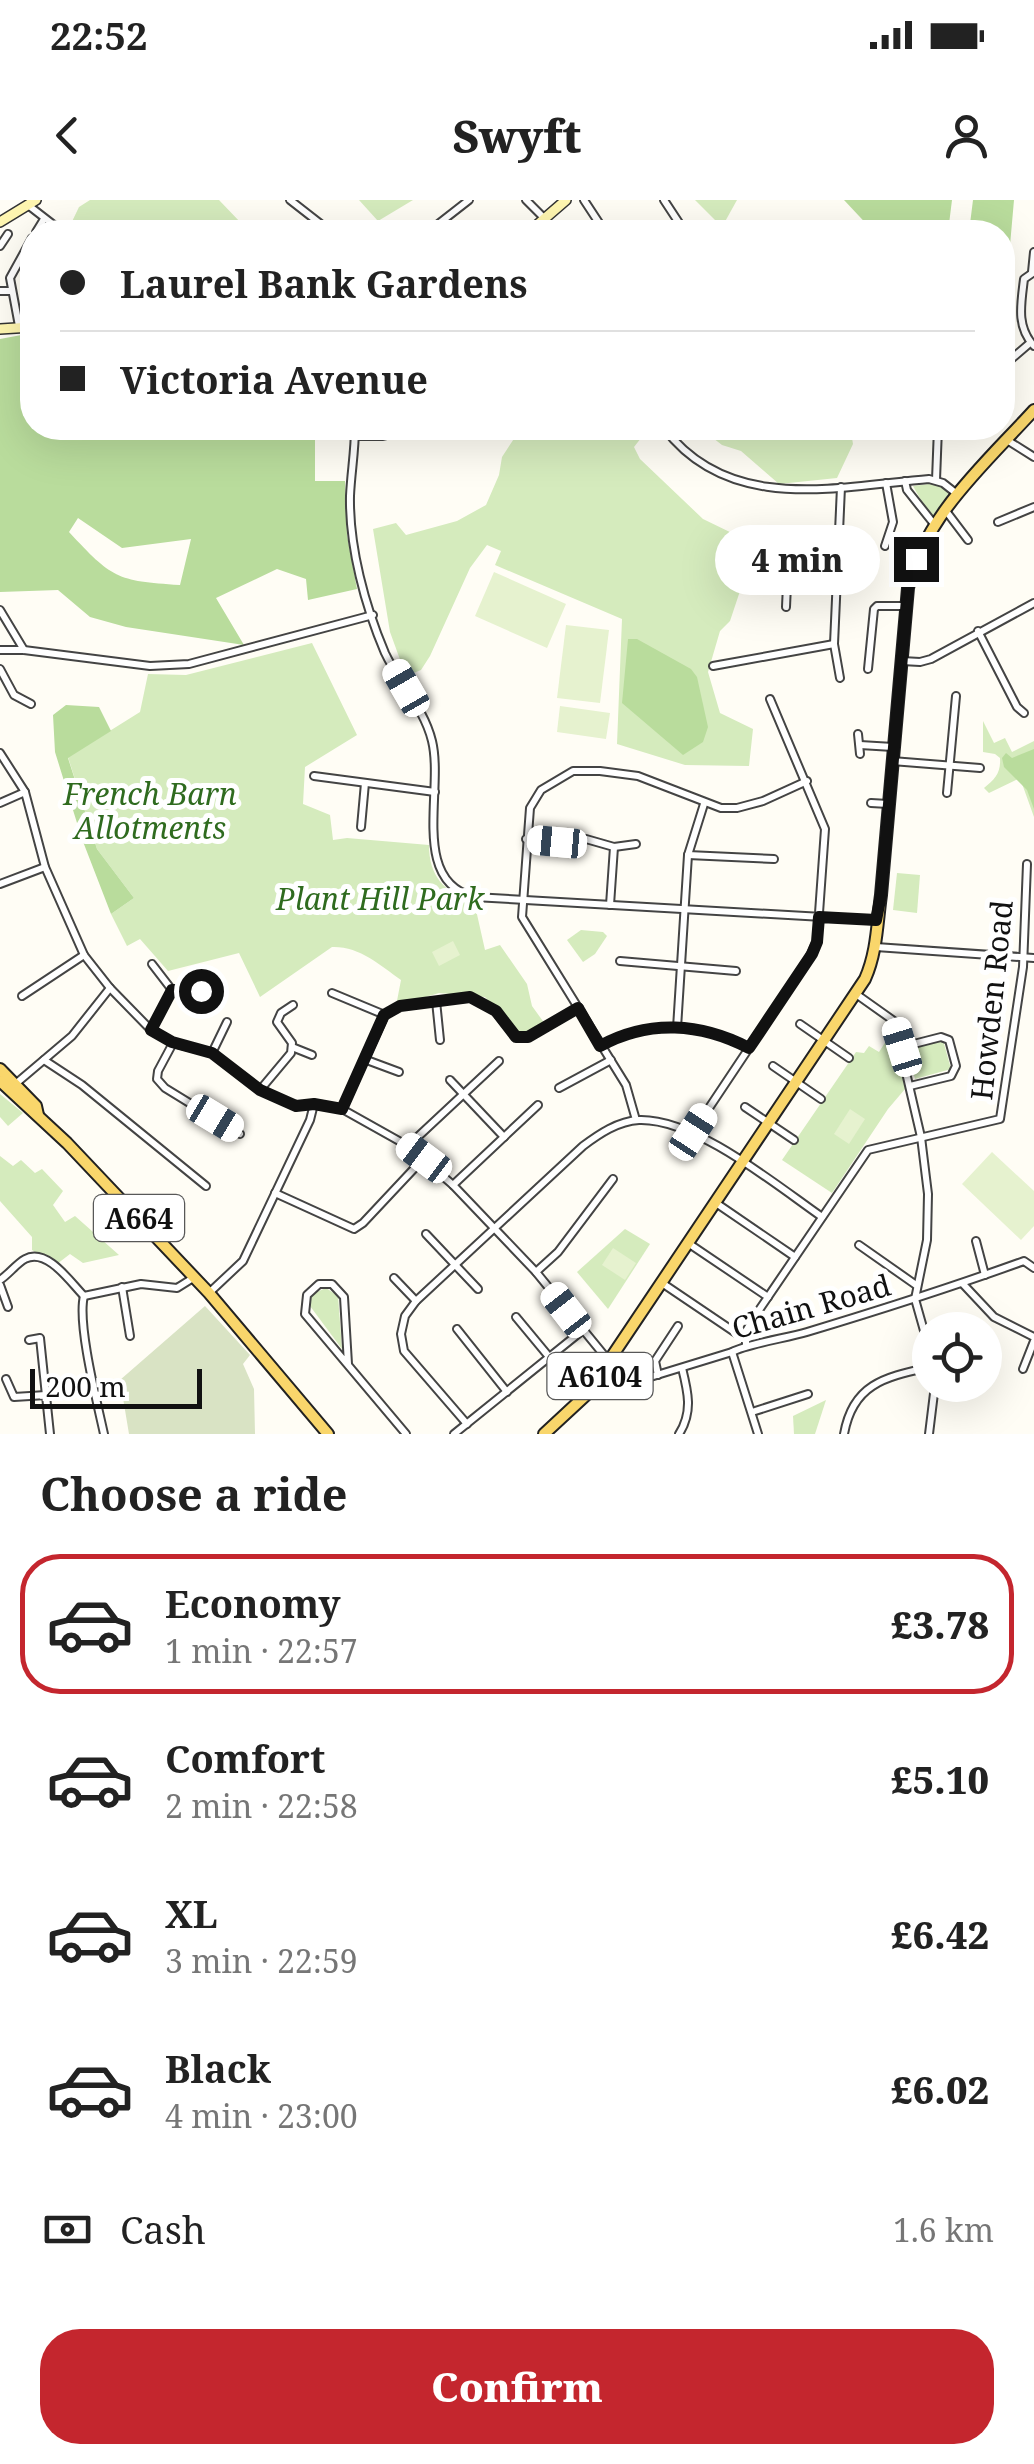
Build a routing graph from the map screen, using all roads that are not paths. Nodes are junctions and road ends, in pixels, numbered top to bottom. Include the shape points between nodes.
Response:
1 (290, 200) edge
2 (470, 200) edge
3 (526, 200) edge
4 (566, 200) edge
5 (32, 202) edge
6 (544, 218) joint
7 (44, 219) edge
8 (316, 220) edge
9 (448, 220) edge
10 (0, 222) edge
11 (8, 234) dead end
12 (0, 246) edge
13 (1034, 252) edge
14 (20, 259) edge
15 (1033, 272) edge
16 (0, 290) edge
17 (10, 292) junction
18 (19, 326) joint
19 (0, 328) edge
20 (1032, 344) edge
21 (1034, 410) edge
22 (1015, 431) edge
23 (356, 440) edge
24 (676, 440) edge
25 (938, 440) edge
26 (1007, 440) joint
27 (1034, 458) edge
28 (936, 480) junction
29 (905, 481) junction
30 (886, 483) junction
31 (841, 486) junction
32 (958, 495) junction
33 (1034, 507) edge
34 (945, 510) junction
35 (998, 522) dead end
36 (934, 524) junction
37 (840, 534) junction
38 (789, 540) junction
39 (968, 540) dead end
40 (740, 546) dead end
41 (885, 546) dead end
42 (1034, 603) edge
43 (907, 606) junction
44 (786, 607) dead end
45 (0, 610) edge
46 (373, 614) junction
47 (978, 631) junction
48 (834, 644) junction
49 (0, 650) edge
50 (24, 650) junction
51 (902, 661) junction
52 (713, 666) dead end
53 (0, 669) edge
54 (868, 669) dead end
55 (840, 678) dead end
56 (956, 696) dead end
57 (770, 699) dead end
58 (31, 704) dead end
59 (1024, 713) dead end
60 (858, 734) dead end
61 (893, 747) junction
62 (0, 753) edge
63 (892, 761) junction
64 (950, 766) junction
65 (980, 768) dead end
66 (314, 776) dead end
67 (807, 781) junction
68 (366, 783) junction
69 (25, 792) junction
70 (435, 792) junction
71 (947, 793) dead end
72 (0, 803) edge
73 (871, 803) dead end
74 (704, 804) junction
75 (888, 804) junction
76 (361, 826) dead end
77 (526, 839) junction
78 (586, 839) dead end
79 (557, 842) dead end
80 (636, 844) dead end
81 (614, 847) junction
82 (688, 854) junction
83 (774, 859) dead end
84 (1027, 864) dead end
85 (45, 867) junction
86 (0, 884) edge
87 (522, 899) junction
88 (610, 905) junction
89 (684, 909) junction
90 (819, 917) junction
91 (876, 920) junction
92 (876, 946) junction
93 (84, 955) junction
94 (1023, 958) junction
95 (1034, 958) edge
96 (620, 961) dead end
97 (152, 964) dead end
98 (680, 966) junction
99 (736, 971) dead end
100 (212, 982) dead end
101 (110, 988) junction
102 (172, 990) junction
103 (332, 993) dead end
104 (856, 994) junction
105 (22, 996) dead end
106 (436, 1002) junction
107 (292, 1005) dead end
108 (578, 1008) junction
109 (384, 1015) junction
110 (227, 1022) dead end
111 (800, 1024) dead end
112 (678, 1028) junction
113 (151, 1030) junction
114 (440, 1040) dead end
115 (824, 1040) junction
116 (172, 1042) junction
117 (600, 1046) junction
118 (292, 1047) junction
119 (902, 1047) junction
120 (749, 1048) junction
121 (212, 1053) junction
122 (313, 1055) dead end
123 (849, 1058) dead end
124 (364, 1059) junction
125 (44, 1060) junction
126 (498, 1060) dead end
127 (610, 1060) junction
128 (773, 1066) dead end
129 (399, 1072) dead end
130 (5, 1079) edge
131 (450, 1080) dead end
132 (796, 1082) junction
133 (910, 1086) junction
134 (560, 1088) dead end
135 (260, 1090) junction
136 (463, 1093) junction
137 (821, 1099) dead end
138 (314, 1104) junction
139 (538, 1105) dead end
140 (746, 1107) dead end
141 (342, 1109) junction
142 (636, 1120) junction
143 (769, 1122) junction
144 (693, 1132) junction
145 (240, 1134) dead end
146 (505, 1137) junction
147 (921, 1137) junction
148 (794, 1140) dead end
149 (408, 1146) junction
150 (424, 1158) junction
151 (742, 1163) junction
152 (613, 1179) dead end
153 (453, 1185) junction
154 (206, 1186) dead end
155 (274, 1193) junction
156 (715, 1202) junction
157 (822, 1217) junction
158 (494, 1229) junction
159 (426, 1234) dead end
160 (976, 1241) dead end
161 (688, 1243) junction
162 (859, 1245) dead end
163 (796, 1256) junction
164 (455, 1264) junction
165 (1034, 1268) edge
166 (536, 1272) junction
167 (985, 1276) junction
168 (194, 1278) junction
169 (394, 1278) dead end
170 (0, 1282) edge
171 (662, 1283) junction
172 (963, 1284) junction
173 (916, 1285) junction
174 (122, 1287) junction
175 (478, 1289) dead end
176 (209, 1293) junction
177 (84, 1296) junction
178 (768, 1297) junction
179 (915, 1299) junction
180 (416, 1301) junction
181 (8, 1307) dead end
182 (919, 1312) edge
183 (516, 1318) dead end
184 (678, 1326) dead end
185 (457, 1329) dead end
186 (583, 1330) junction
187 (130, 1336) dead end
188 (746, 1336) junction
189 (1034, 1339) edge
190 (28, 1340) dead end
191 (746, 1345) junction
192 (732, 1352) junction
193 (550, 1358) junction
194 (609, 1361) junction
195 (348, 1364) junction
196 (682, 1368) junction
197 (1023, 1369) dead end
198 (912, 1370) edge
199 (658, 1375) junction
200 (6, 1379) dead end
201 (596, 1380) junction
202 (507, 1392) junction
203 (808, 1394) dead end
204 (46, 1395) junction
205 (933, 1402) edge
206 (752, 1412) junction
207 (466, 1424) junction
208 (50, 1434) edge
209 (104, 1434) edge
210 (328, 1434) edge
211 (406, 1434) edge
212 (454, 1434) edge
213 (544, 1434) edge
214 (679, 1434) edge
215 (758, 1434) edge
216 (844, 1434) edge
217 (930, 1434) edge

1 - 8 street
2 - 9 street
3 - 6 street
4 - 6 street
5 - 7 street
5 - 10 street
11 - 12 street
13 - 15 street
14 - 17 street
15 - 20 street via 1024,280 1020,308
16 - 17 street
17 - 18 street
18 - 19 street
21 - 22 main road, A6104
23 - 46 street via 352,523
24 - 31 street via 698,461 742,484 788,490
25 - 28 street
26 - 27 street
26 - 32 main road, A6104
28 - 29 street
28 - 32 street
29 - 30 street
29 - 36 street
30 - 31 street
30 - 41 street via 893,522
31 - 37 street
32 - 34 main road, A6104
33 - 35 street
34 - 36 main road, A6104
34 - 39 street
36 - 43 main road, A6104 via 914,567
37 - 38 street
37 - 48 street
38 - 40 street
38 - 44 street
42 - 47 street
43 - 51 main road, A6104
43 - 54 street via 874,609
45 - 50 street
46 - 50 street via 189,664 150,666
46 - 70 street via 386,654 429,732
47 - 51 street via 926,661
47 - 59 street
48 - 52 street
48 - 55 street
49 - 50 street
51 - 61 main road, A6104
53 - 58 street via 14,695
56 - 64 street
57 - 67 street
60 - 61 street via 860,750
61 - 63 main road, A6104
62 - 69 street
63 - 64 street
63 - 75 main road, A6104
64 - 65 street
64 - 71 street
66 - 68 street
67 - 74 street via 738,808
67 - 90 street via 826,830
68 - 70 street
68 - 76 street
69 - 72 street
69 - 85 street
70 - 87 street via 436,860 444,880 462,894
73 - 75 street
74 - 77 street via 638,776 573,771 541,790 530,808
74 - 82 street
75 - 91 main road, A6104
77 - 79 street
77 - 87 street
78 - 81 street
80 - 81 street
81 - 88 street
82 - 83 street
82 - 89 street
84 - 94 street, Howden Road
85 - 86 street
85 - 93 street
87 - 88 street
87 - 108 street via 522,916
88 - 89 street
89 - 90 street
89 - 98 street
90 - 91 street
90 - 120 street via 812,954
91 - 92 main road, A6104
92 - 94 street
92 - 104 main road, A6104
93 - 101 street
93 - 105 street
94 - 95 street
94 - 147 street, Howden Road via 1000,1119
96 - 98 street
97 - 102 street
98 - 99 street
98 - 112 street
100 - 102 street via 201,991
101 - 113 street
101 - 125 street
102 - 113 street
103 - 109 street
104 - 115 main road, A6104
104 - 119 street via 894,1021
106 - 108 street via 470,997 496,1011 516,1037 528,1037
106 - 109 street
106 - 114 street
107 - 118 street via 277,1022
108 - 117 street
109 - 124 street
110 - 121 street
111 - 115 street
112 - 117 street via 638,1029
112 - 120 street via 710,1030
113 - 116 street
115 - 123 street
115 - 132 main road, A6104
116 - 121 street
116 - 145 street via 157,1079
117 - 127 street
118 - 122 street
118 - 135 street
119 - 133 street
119 - 133 street via 941,1037 949,1040 956,1066 952,1076
120 - 144 street
121 - 135 street
124 - 129 street
124 - 141 street
125 - 130 street
125 - 154 street
126 - 136 street
127 - 134 street
127 - 142 street
128 - 132 street
130 - 168 main road, A664
131 - 136 street
132 - 137 street
132 - 143 main road, A6104
133 - 147 street
135 - 138 street via 296,1106
136 - 146 street
136 - 149 street
138 - 141 street
138 - 155 street
139 - 146 street
140 - 143 street
141 - 149 street
142 - 144 street
142 - 158 street via 604,1130 583,1146
143 - 148 street
143 - 151 main road, A6104
144 - 151 street
146 - 153 street
147 - 157 street via 868,1150
147 - 173 street via 929,1219
149 - 150 street
150 - 153 street
150 - 155 street via 354,1229
151 - 156 main road, A6104
151 - 157 street
152 - 166 street
153 - 158 street
155 - 176 street via 243,1260
156 - 161 main road, A6104
156 - 163 street
157 - 163 street
158 - 164 street
158 - 166 street
159 - 164 street
160 - 167 street
161 - 171 main road, A6104
161 - 178 street
162 - 173 street
163 - 178 street
164 - 175 street
164 - 180 street
165 - 167 street, Chain Road via 1024,1261
166 - 186 street
167 - 172 street, Chain Road
168 - 174 street via 177,1288
168 - 176 main road, A664
169 - 180 street
170 - 177 street via 25,1259 40,1256
170 - 181 street
171 - 188 street
171 - 194 main road, A6104
172 - 179 street, Chain Road
172 - 189 street via 994,1317
173 - 179 street
174 - 177 street
174 - 187 street
176 - 210 main road, A664
177 - 209 street
178 - 188 street
179 - 182 street
179 - 191 street, Chain Road
180 - 207 street via 404,1316 404,1351
183 - 193 street
184 - 199 street via 655,1360
185 - 202 street
186 - 193 street
186 - 194 street
188 - 191 street
189 - 197 street
190 - 204 street via 40,1338
191 - 192 street, Chain Road
192 - 196 street, Chain Road
192 - 206 street
193 - 202 street
194 - 201 main road, A6104
195 - 195 street via 305,1314 304,1300 314,1286 332,1284 344,1297
195 - 211 street
196 - 199 street, Chain Road
196 - 214 street via 690,1396
198 - 216 street via 875,1382 852,1408
199 - 201 street, Chain Road via 622,1386
200 - 204 street via 14,1397
201 - 213 main road, A6104
202 - 207 street
203 - 206 street
204 - 208 street
205 - 217 street
206 - 215 street
207 - 212 street

